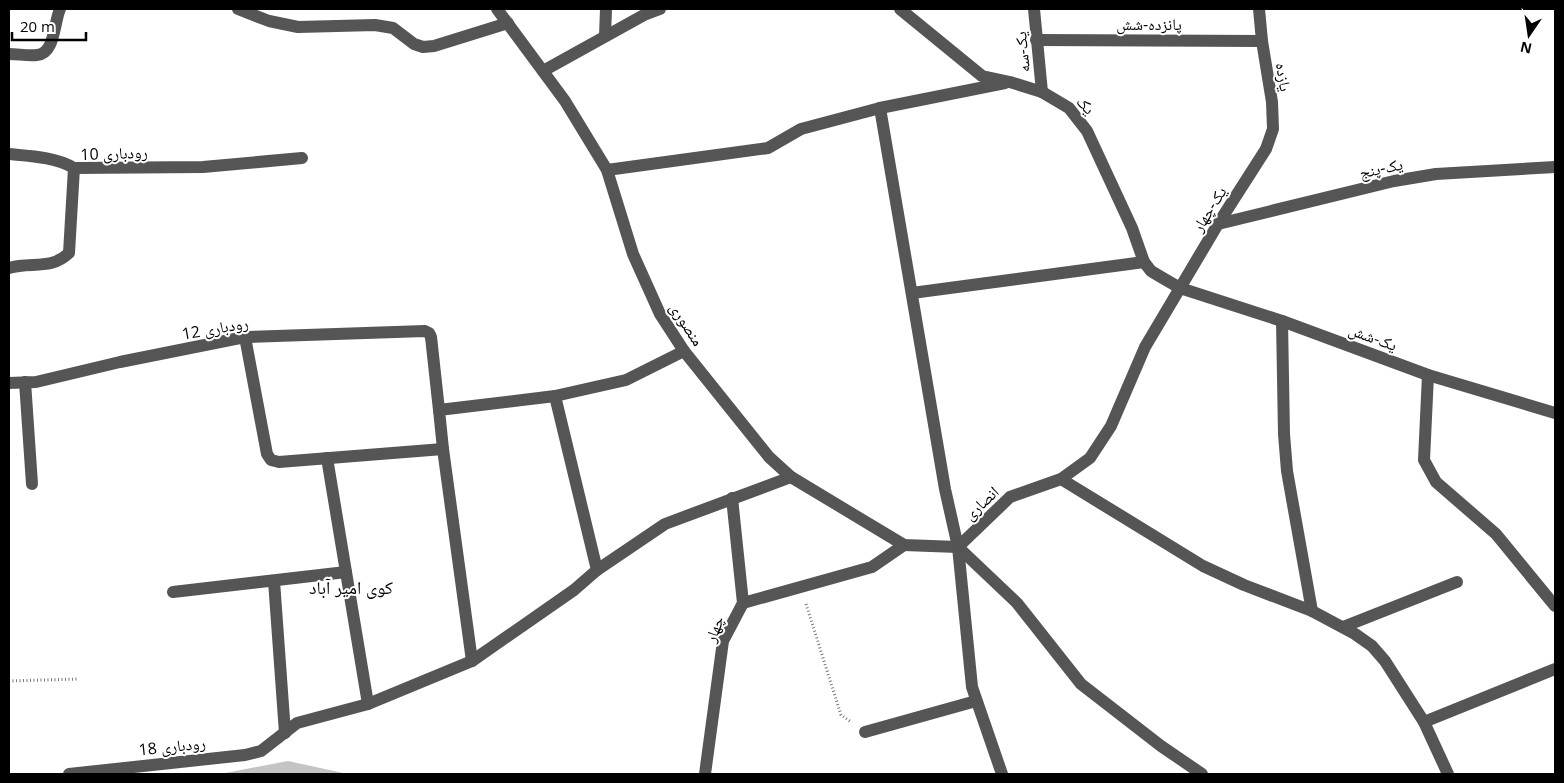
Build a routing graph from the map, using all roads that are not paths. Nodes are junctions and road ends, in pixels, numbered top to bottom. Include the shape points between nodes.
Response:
1 (60, 9) edge
2 (238, 9) edge
3 (497, 9) edge
4 (606, 9) edge
5 (660, 9) edge
6 (900, 9) edge
7 (1034, 9) edge
8 (1259, 9) edge
9 (508, 23) junction
10 (605, 36) junction
11 (1036, 40) junction
12 (1262, 41) junction
13 (9, 54) edge
14 (543, 71) junction
15 (1010, 82) junction
16 (1042, 92) junction
17 (880, 108) junction
18 (1266, 150) joint
19 (9, 154) edge
20 (302, 158) dead end
21 (1555, 167) edge
22 (74, 168) junction
23 (607, 170) junction
24 (1218, 224) junction
25 (1144, 262) junction
26 (9, 268) edge
27 (1180, 288) junction
28 (912, 293) junction
29 (1282, 321) junction
30 (245, 337) junction
31 (684, 351) junction
32 (1428, 375) junction
33 (25, 382) junction
34 (9, 384) edge
35 (555, 396) junction
36 (439, 410) junction
37 (1555, 414) edge
38 (443, 449) junction
39 (327, 458) junction
40 (791, 477) junction
41 (1061, 479) junction
42 (32, 484) dead end
43 (732, 498) junction
44 (904, 545) junction
45 (958, 547) junction
46 (596, 570) junction
47 (346, 572) junction
48 (274, 581) junction
49 (1457, 582) dead end
50 (173, 592) dead end
51 (743, 603) junction
52 (1555, 606) edge
53 (1312, 611) junction
54 (1343, 627) junction
55 (472, 661) junction
56 (1555, 669) edge
57 (976, 701) junction
58 (368, 704) junction
59 (1424, 722) junction
60 (866, 732) road end
61 (281, 736) junction
62 (69, 774) edge
63 (705, 774) edge
64 (1002, 774) edge
65 (1202, 774) edge
66 (1448, 774) edge

1 - 13 street via 46,52 39,56
2 - 9 street via 269,21 298,27 375,24 393,28 423,48
3 - 9 street, منصوری
4 - 10 street
5 - 10 street
6 - 15 street, یک via 982,76
7 - 11 street, یک-سه
8 - 12 street, یازده
9 - 14 street, منصوری
10 - 14 street
11 - 12 street, پانزده-شش
11 - 16 street, یک-سه
12 - 18 street, یازده via 1273,129
14 - 23 street, منصوری
15 - 16 street, یک
15 - 17 street
16 - 25 street, یک via 1069,108 1088,131
17 - 23 street via 801,129 768,148
17 - 28 street
18 - 24 street, یک-چهار
19 - 22 street via 48,159
20 - 22 street, رودباری 10 via 203,167
21 - 24 street, یک-پنج via 1428,175
22 - 26 street, رودباری 10 via 69,253 61,261 47,265
23 - 31 street, منصوری via 634,254 660,314
24 - 27 street, یک-چهار
25 - 27 street via 1151,271
25 - 28 street
27 - 29 street, یک-شش
27 - 41 street, انصاری via 1146,347 1111,426 1090,458
28 - 45 street
29 - 32 street, یک-شش
29 - 53 street via 1287,470
30 - 33 street, رودباری 12
30 - 36 street, رودباری 12 via 425,331 431,337
30 - 39 street via 271,460
31 - 35 street via 626,380
31 - 40 street, منصوری via 769,457
32 - 37 street, یک-شش
32 - 52 street via 1424,460 1436,482 1496,534
33 - 34 street, رودباری 12
33 - 42 street
35 - 36 street
35 - 46 street
36 - 38 street
38 - 39 street
38 - 55 street
39 - 47 street
40 - 43 street, رودباری 18
40 - 44 street, منصوری
41 - 45 street, انصاری via 1010,497
41 - 53 street via 1203,566
43 - 46 street, رودباری 18 via 665,524
43 - 51 street, چهار
44 - 45 street, منصوری
44 - 51 street via 872,567
45 - 57 street
45 - 65 street via 1017,603 1081,684
46 - 55 street, رودباری 18 via 574,590
47 - 48 street
47 - 58 street
48 - 50 street
48 - 61 street
49 - 54 street
51 - 63 street, چهار via 723,641
53 - 54 street
54 - 59 street via 1372,646 1385,661
55 - 58 street, رودباری 18
56 - 59 street
57 - 60 street
57 - 64 street
58 - 61 street, رودباری 18 via 297,723
59 - 66 street
61 - 62 street, رودباری 18 via 260,751 245,755

